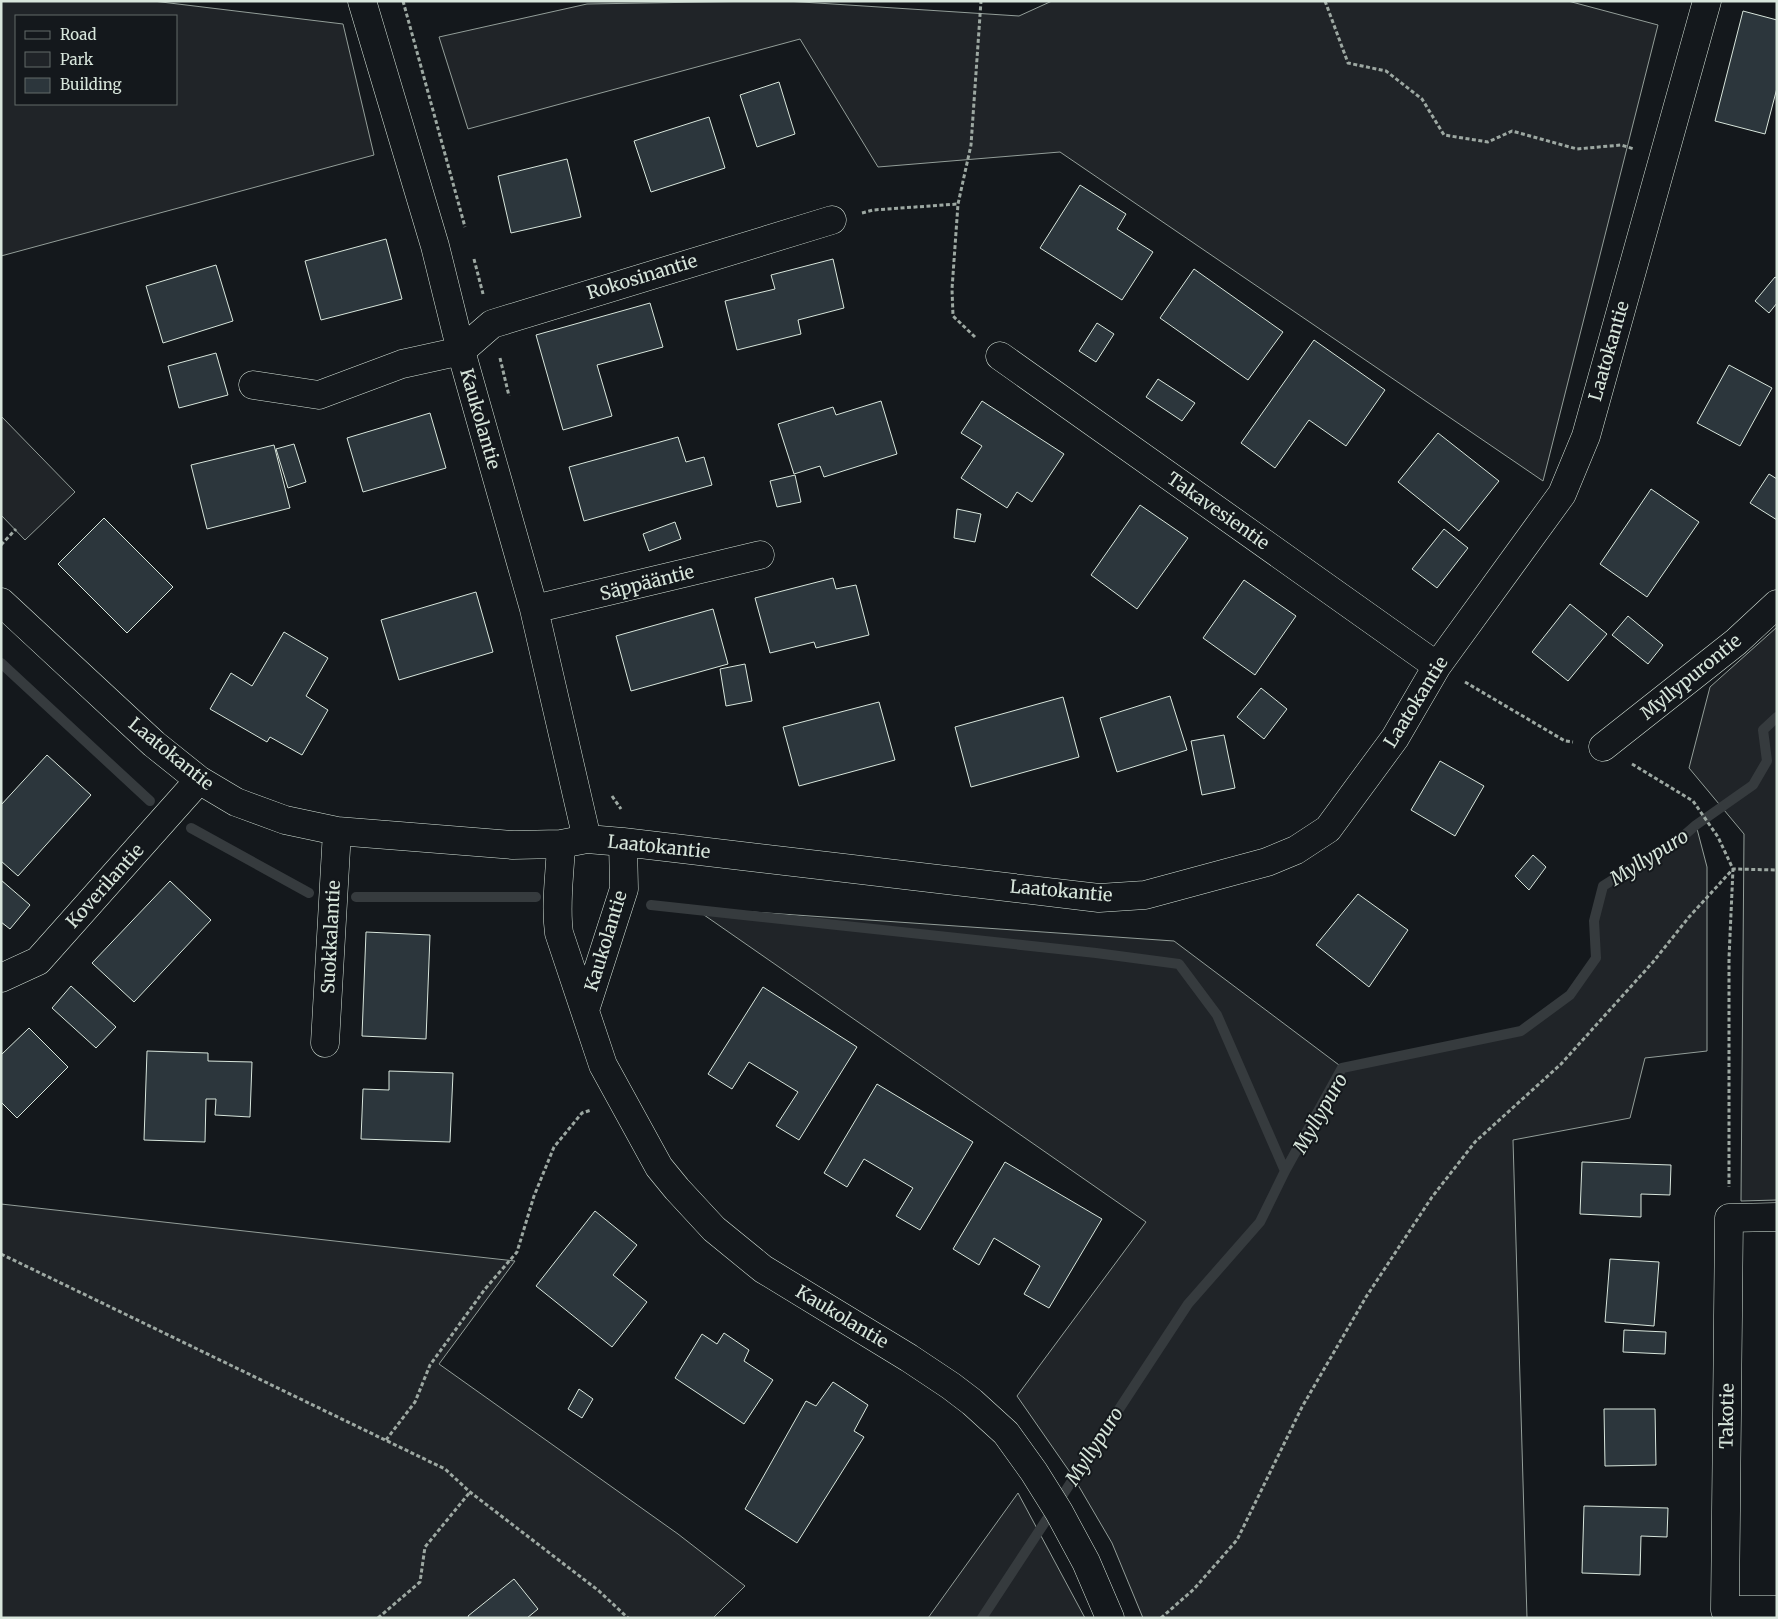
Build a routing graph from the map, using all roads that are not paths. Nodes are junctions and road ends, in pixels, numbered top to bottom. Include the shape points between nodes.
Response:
1 (362, 1) edge
2 (1706, 1) edge
3 (832, 220) road end
4 (461, 351) junction
5 (1000, 356) road end
6 (253, 385) dead end
7 (760, 556) dead end
8 (1, 602) edge
9 (1777, 604) edge
10 (534, 609) junction
11 (1437, 666) junction
12 (1603, 747) road end
13 (199, 780) junction
14 (337, 831) junction
15 (574, 842) junction
16 (623, 842) junction
17 (1, 978) edge
18 (585, 1010) junction
19 (325, 1043) dead end
20 (1777, 1217) edge
21 (1777, 1610) edge
22 (1110, 1618) edge

1 - 4 street, Kaukolantie via 435,246
2 - 11 street, Laatokantie via 1586,436 1562,494
3 - 4 street, Rokosinantie via 492,324
4 - 6 street via 402,364 319,395
4 - 10 street, Kaukolantie
5 - 11 street, Takavesientie
7 - 10 street, Säppääntie
8 - 13 street, Laatokantie via 154,744
9 - 12 street, Myllypurontie via 1736,642
10 - 15 street, Kaukolantie
11 - 16 street, Laatokantie via 1395,738 1328,829 1296,850 1268,862 1145,895 1099,898
13 - 14 street, Laatokantie via 236,802 285,820
13 - 17 street, Koverilantie via 38,961
14 - 15 street, Laatokantie via 513,845
14 - 19 street, Suokkalantie
15 - 16 street, Laatokantie
15 - 18 street, Kaukolantie via 556,913 559,933
16 - 18 street, Kaukolantie via 624,889
18 - 22 street, Kaukolantie via 603,1065 660,1168 677,1189 714,1228 764,1270 951,1386 1006,1434 1059,1512 1086,1562
20 - 21 street, Takotie via 1729,1218 1725,1610

